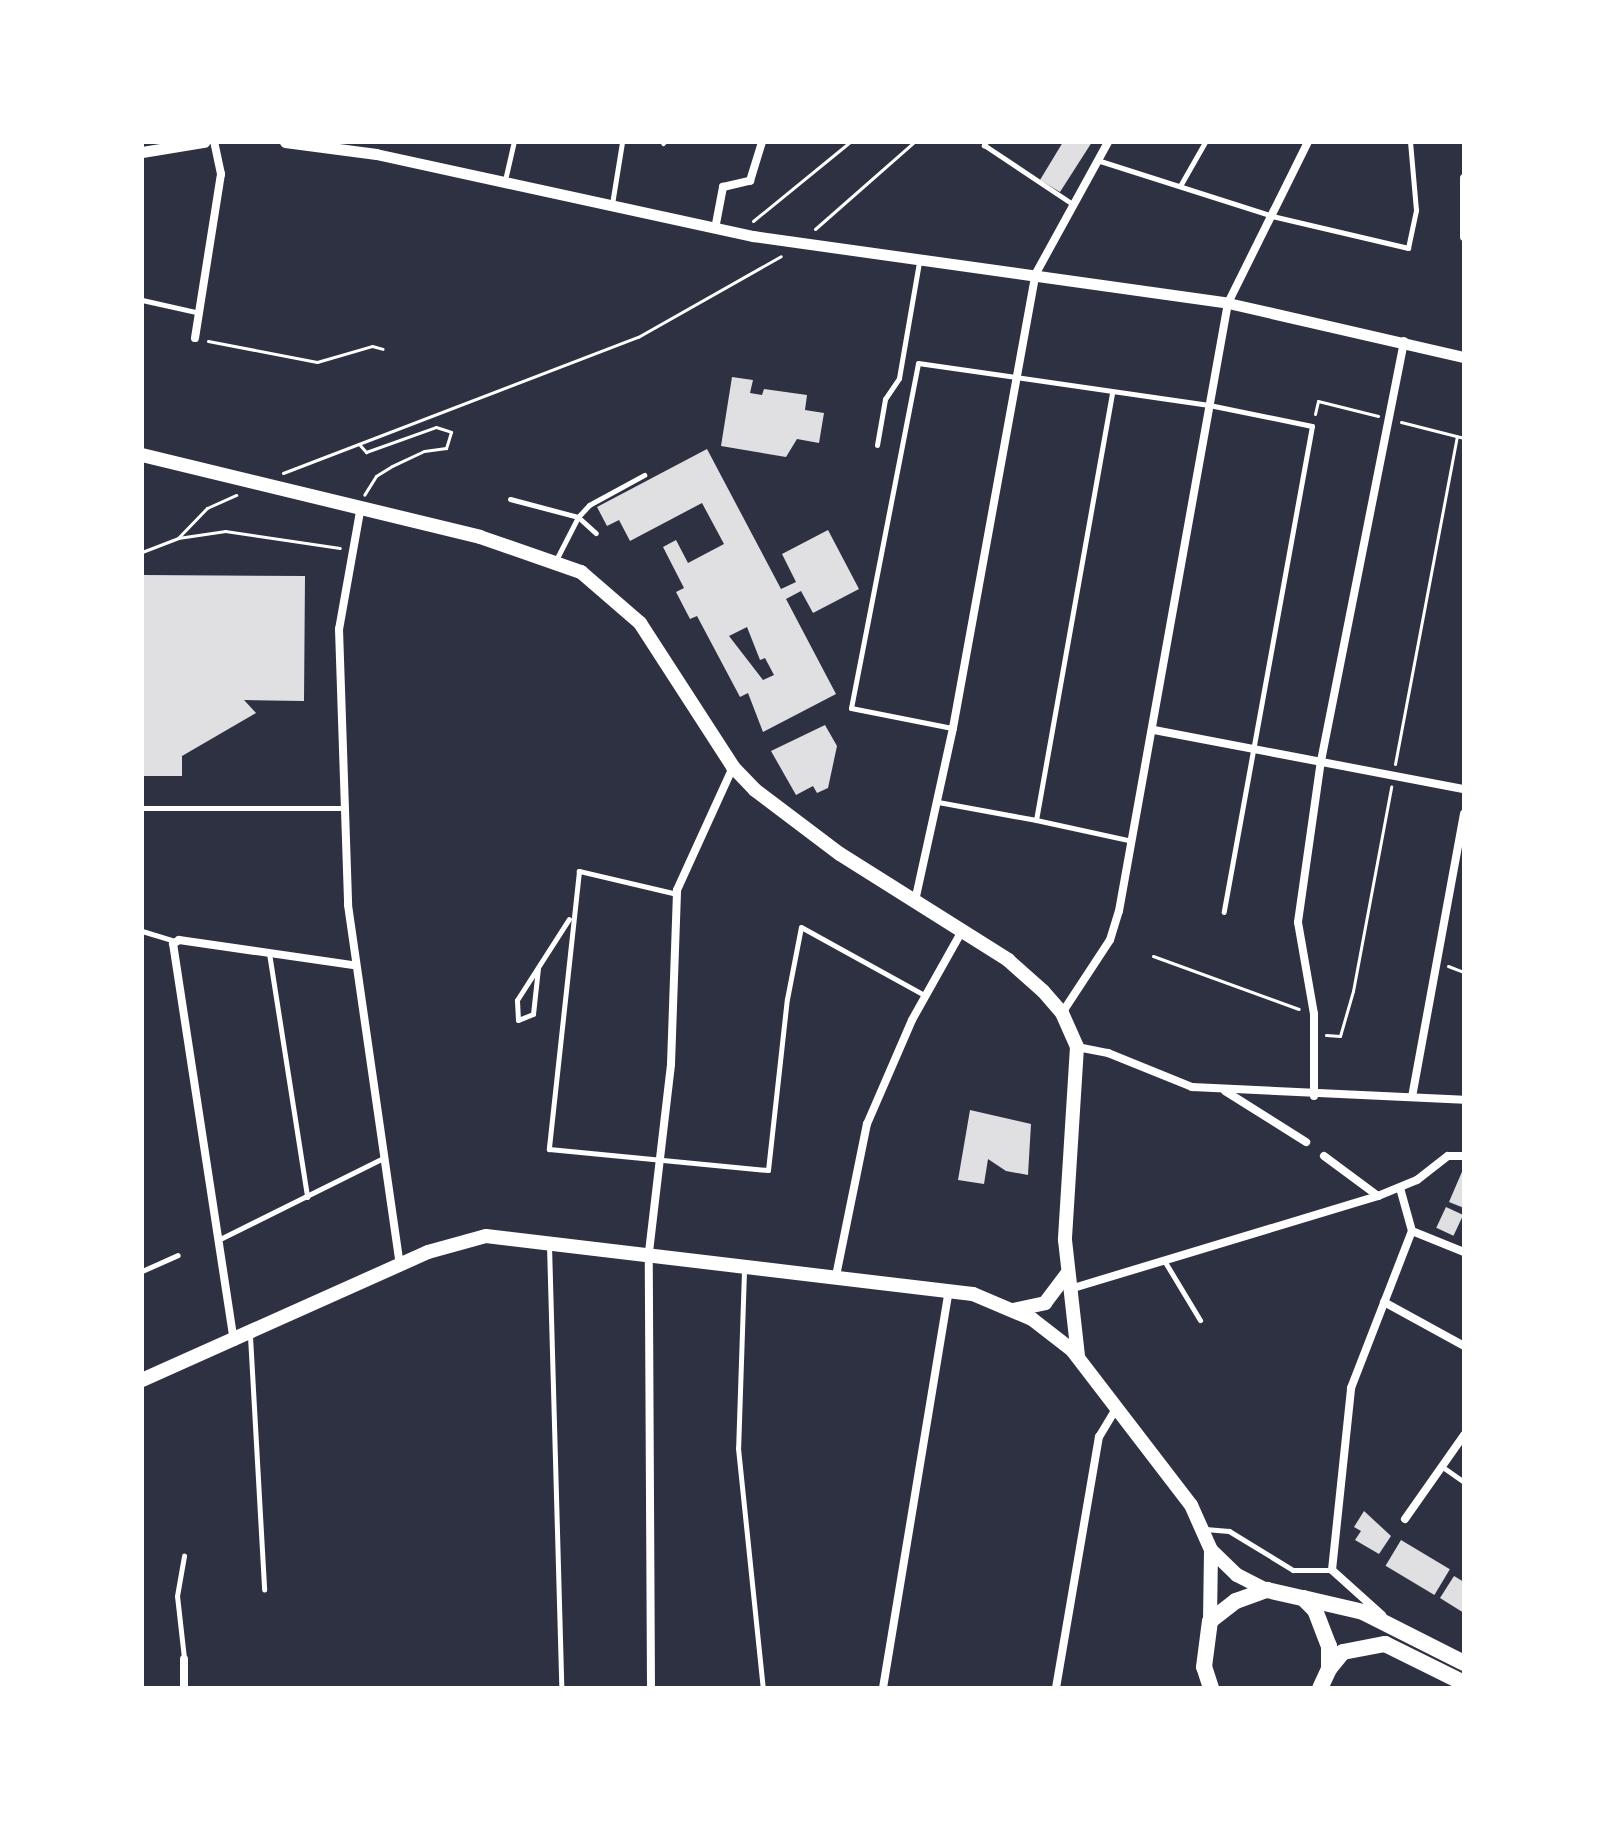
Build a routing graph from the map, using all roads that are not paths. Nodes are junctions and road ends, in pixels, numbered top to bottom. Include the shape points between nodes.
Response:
1 (204, 142) edge
2 (214, 142) edge
3 (285, 142) edge
4 (514, 142) edge
5 (622, 142) edge
6 (762, 142) edge
7 (986, 142) edge
8 (1108, 142) edge
9 (1205, 142) edge
10 (1308, 142) edge
11 (1410, 142) edge
12 (142, 152) edge
13 (1097, 160) junction
14 (1464, 178) edge
15 (504, 184) junction
16 (1180, 186) junction
17 (1071, 203) junction
18 (611, 209) junction
19 (1272, 216) junction
20 (715, 229) junction
21 (1464, 237) edge
22 (919, 262) junction
23 (1035, 275) junction
24 (142, 300) edge
25 (1228, 303) junction
26 (200, 313) junction
27 (195, 338) road end
28 (1404, 341) junction
29 (1464, 357) edge
30 (1016, 379) junction
31 (1112, 393) junction
32 (1209, 405) junction
33 (877, 445) dead end
34 (142, 455) edge
35 (644, 475) dead end
36 (510, 499) dead end
37 (361, 506) junction
38 (578, 517) junction
39 (596, 533) dead end
40 (556, 560) junction
41 (953, 728) junction
42 (1154, 730) junction
43 (1252, 748) junction
44 (1321, 761) junction
45 (733, 767) junction
46 (1464, 789) edge
47 (938, 802) junction
48 (142, 808) edge
49 (344, 808) junction
50 (1464, 814) edge
51 (1036, 820) junction
52 (1132, 841) junction
53 (677, 894) junction
54 (915, 901) junction
55 (1224, 912) dead end
56 (570, 918) junction
57 (142, 931) edge
58 (962, 931) junction
59 (175, 941) junction
60 (269, 953) junction
61 (353, 965) junction
62 (538, 968) junction
63 (924, 995) junction
64 (1062, 1013) junction
65 (1077, 1047) junction
66 (1225, 1090) junction
67 (1314, 1096) junction
68 (1412, 1097) junction
69 (1464, 1100) edge
70 (1306, 1142) dead end
71 (1324, 1156) dead end
72 (1464, 1156) edge
73 (381, 1159) junction
74 (659, 1160) junction
75 (1400, 1188) junction
76 (1378, 1196) junction
77 (307, 1197) junction
78 (1412, 1231) junction
79 (220, 1239) junction
80 (549, 1240) junction
81 (649, 1252) junction
82 (1464, 1252) edge
83 (178, 1255) dead end
84 (1165, 1262) junction
85 (400, 1265) junction
86 (744, 1266) junction
87 (142, 1271) edge
88 (836, 1276) junction
89 (1066, 1283) junction
90 (950, 1289) junction
91 (1384, 1302) junction
92 (1013, 1310) junction
93 (1200, 1320) dead end
94 (250, 1335) junction
95 (234, 1342) junction
96 (1464, 1346) edge
97 (1078, 1356) junction
98 (142, 1380) edge
99 (1116, 1409) junction
100 (1464, 1435) edge
101 (1444, 1468) junction
102 (1464, 1482) edge
103 (1405, 1519) dead end
104 (1204, 1529) junction
105 (1211, 1550) junction
106 (184, 1556) dead end
107 (1332, 1570) junction
108 (264, 1590) dead end
109 (1267, 1590) junction
110 (1303, 1598) junction
111 (1210, 1621) junction
112 (1398, 1629) junction
113 (184, 1659) joint
114 (1464, 1663) edge
115 (1329, 1669) junction
116 (1464, 1683) edge
117 (184, 1688) edge
118 (561, 1688) edge
119 (651, 1688) edge
120 (763, 1688) edge
121 (883, 1688) edge
122 (1056, 1688) edge
123 (1211, 1688) edge
124 (1320, 1688) edge

1 - 12 street
2 - 26 street via 221,174
3 - 15 street via 376,154
4 - 15 lane
5 - 18 lane
6 - 20 street via 750,181 723,187
7 - 17 lane
8 - 13 street
9 - 16 lane
10 - 19 street
11 - 19 lane via 1416,210 1408,248
13 - 16 lane
13 - 17 street
14 - 21 street
15 - 18 street
16 - 19 lane
17 - 23 street
18 - 20 street
19 - 25 street
20 - 22 street
22 - 23 street
22 - 33 lane via 899,378 885,399
23 - 25 street
23 - 30 street
24 - 26 lane
25 - 28 street
25 - 32 street
26 - 27 street
28 - 29 street
28 - 44 street
30 - 31 lane
30 - 41 street
30 - 41 lane via 918,363 851,708
31 - 32 lane
31 - 51 lane
32 - 42 street
32 - 43 lane via 1312,426
34 - 37 main road
35 - 38 lane via 589,505
36 - 38 lane
37 - 40 main road
37 - 49 street via 339,629
38 - 39 lane
38 - 40 lane
40 - 45 main road via 601,585 640,623
41 - 47 street
42 - 43 street
42 - 52 street
43 - 44 street
43 - 55 lane
44 - 46 street
44 - 67 street via 1298,922 1314,1014
45 - 53 street
45 - 54 main road via 786,815
47 - 51 lane
47 - 54 street
48 - 49 lane
49 - 61 street
50 - 68 street
51 - 52 lane
52 - 64 street via 1110,940
53 - 56 lane via 581,869
53 - 74 street via 671,1064
54 - 58 main road
56 - 62 lane
56 - 74 lane via 546,1146
57 - 59 lane
58 - 63 street
58 - 64 main road via 1008,960
59 - 60 street
59 - 79 street
60 - 61 street
60 - 77 lane
61 - 73 street
62 - 62 lane via 514,1006 518,1020 533,1014
63 - 74 lane via 801,927 787,999 772,1166
63 - 88 street via 867,1124
64 - 65 main road
65 - 66 street via 1108,1053 1173,1082
65 - 89 main road
66 - 67 street
66 - 70 street
67 - 68 street
68 - 69 street
71 - 76 street
72 - 75 street via 1448,1156
73 - 77 lane
73 - 85 street
74 - 81 street
75 - 76 street
75 - 78 street
76 - 84 street
77 - 79 lane
78 - 82 street
78 - 91 street
79 - 95 street
80 - 81 main road
80 - 85 main road via 459,1240
80 - 118 lane
81 - 86 main road
81 - 119 street
83 - 87 lane
84 - 89 street
84 - 93 lane
85 - 94 main road
86 - 88 main road
86 - 120 lane via 738,1448
88 - 90 main road
89 - 92 main road via 1045,1303
89 - 97 main road
90 - 92 main road
90 - 121 street
91 - 96 street
91 - 107 street via 1351,1388
92 - 97 main road
94 - 95 main road
94 - 108 lane
95 - 98 main road
97 - 99 main road
99 - 104 main road
99 - 122 street via 1099,1437
100 - 101 street
101 - 102 lane
101 - 103 street
104 - 105 main road
104 - 107 lane via 1229,1531 1293,1570
105 - 109 main road via 1237,1575
105 - 111 main road
106 - 113 lane via 177,1596
107 - 112 street
109 - 110 highway
109 - 111 highway via 1236,1601
110 - 112 highway via 1342,1604
110 - 115 highway via 1326,1633
111 - 123 highway via 1204,1667
112 - 114 highway
113 - 117 street
115 - 116 highway via 1343,1652 1385,1644
115 - 124 highway

